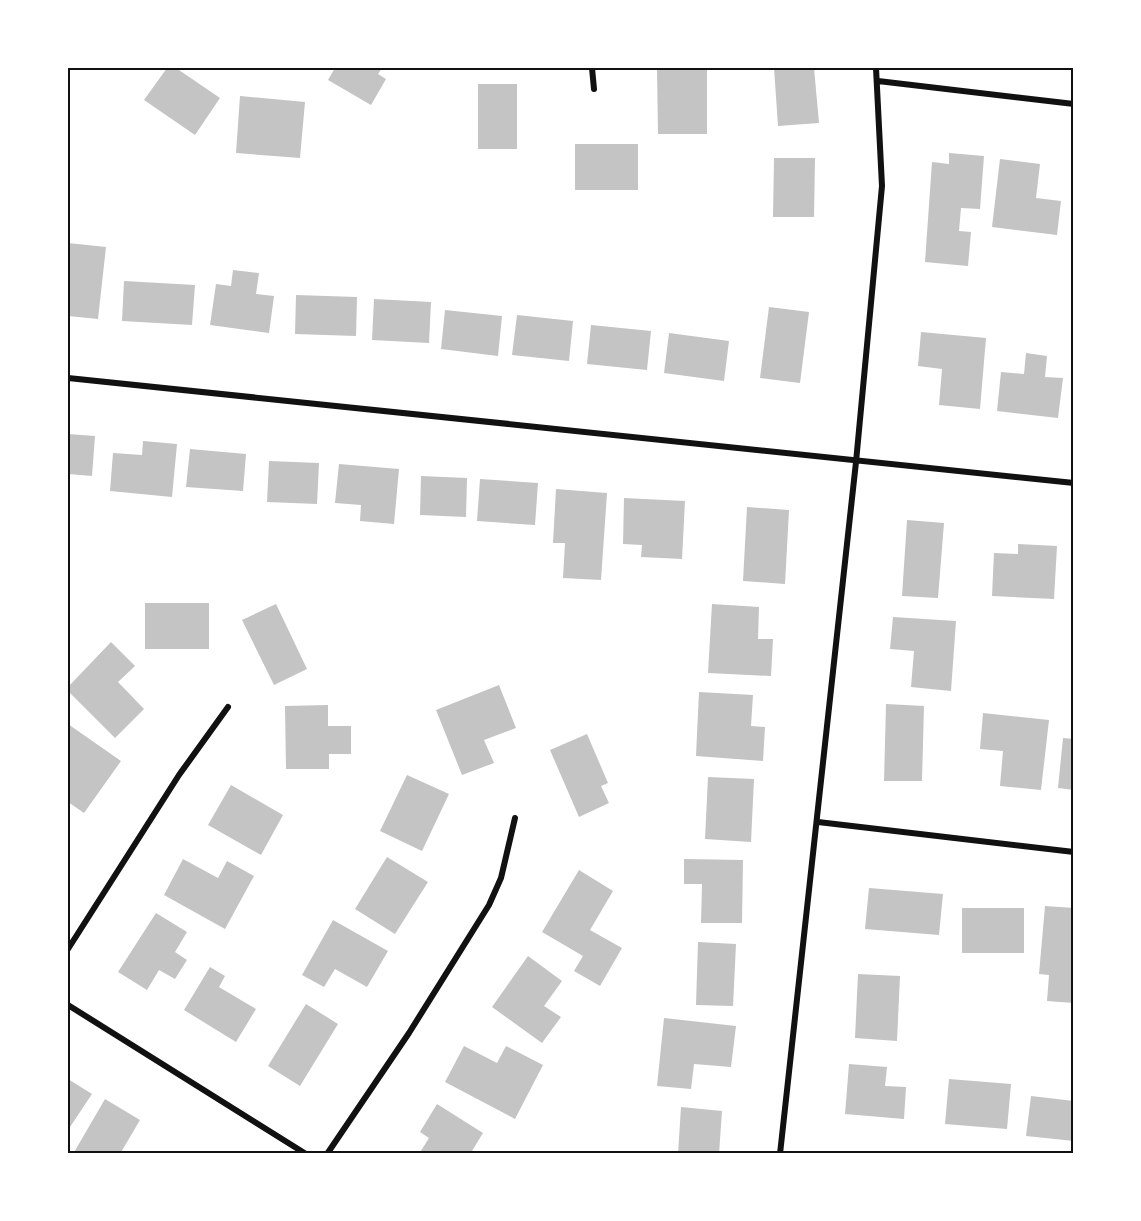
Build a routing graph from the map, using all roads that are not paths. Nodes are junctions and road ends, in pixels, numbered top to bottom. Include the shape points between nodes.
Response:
1 (592, 68) edge
2 (876, 68) edge
3 (878, 81) junction
4 (594, 89) dead end
5 (1074, 104) edge
6 (68, 378) edge
7 (856, 462) junction
8 (1074, 483) edge
9 (228, 707) dead end
10 (515, 818) dead end
11 (818, 822) junction
12 (1074, 852) edge
13 (68, 949) edge
14 (68, 1005) edge
15 (306, 1154) edge
16 (327, 1154) edge
17 (780, 1154) edge

1 - 4 street
2 - 3 street
3 - 5 street
3 - 7 street via 882,186
6 - 7 street
7 - 8 street
7 - 11 street
9 - 13 street via 179,775
10 - 16 street via 501,878 489,905 409,1034
11 - 12 street
11 - 17 street
14 - 15 street

